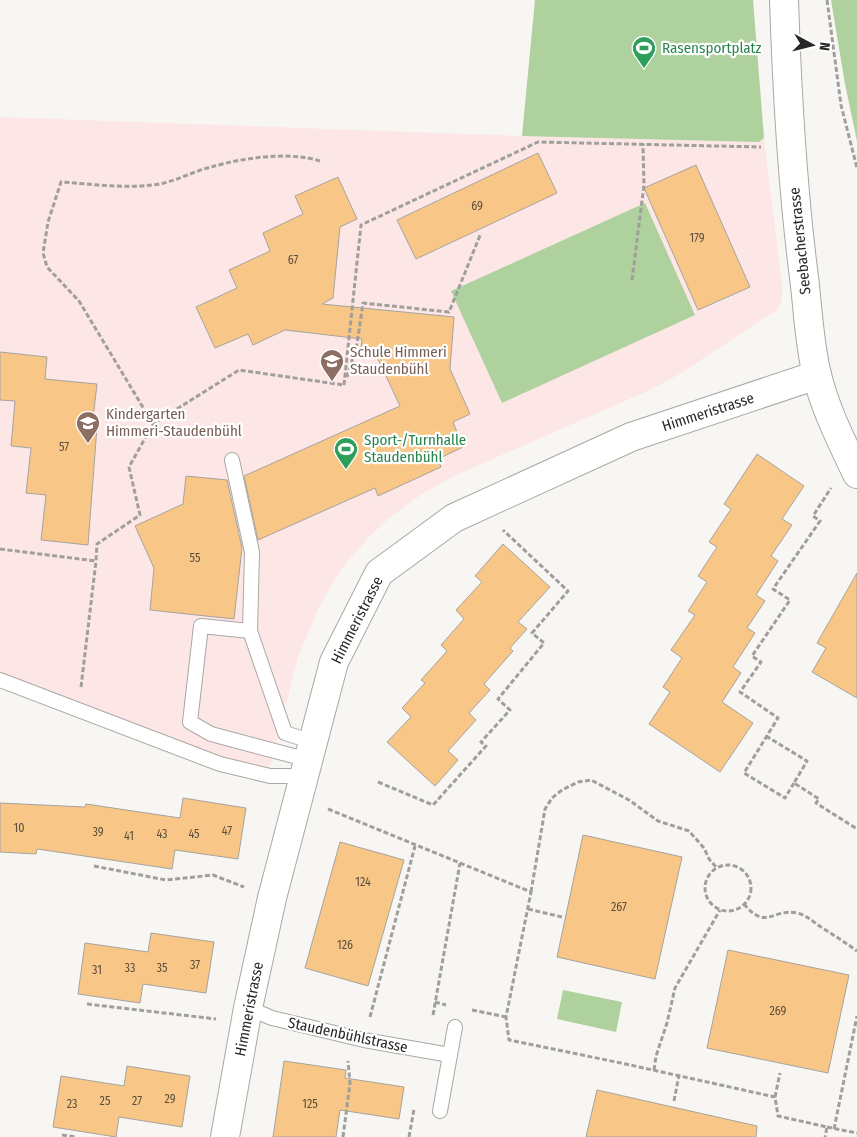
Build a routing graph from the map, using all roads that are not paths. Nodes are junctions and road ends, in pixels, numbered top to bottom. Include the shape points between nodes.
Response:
1 (784, 0) edge
2 (817, 375) junction
3 (232, 460) dead end
4 (845, 479) edge
5 (250, 631) junction
6 (0, 680) edge
7 (309, 759) junction
8 (248, 1008) junction
9 (455, 1027) dead end
10 (450, 1055) junction
11 (440, 1111) dead end
12 (225, 1137) edge

1 - 2 street, Seebacherstrasse via 787,94 800,246
2 - 4 street, Seebacherstrasse via 831,417
2 - 7 street, Himmeristrasse via 631,437 454,518 379,573 334,662
3 - 5 lane via 252,552
5 - 7 lane via 286,733
5 - 7 lane via 200,626 190,722 211,734
6 - 7 lane via 220,764 270,776
7 - 8 street, Himmeristrasse via 272,898
8 - 10 lane, Staudenbühlstrasse via 272,1018 364,1040
8 - 12 street, Himmeristrasse
9 - 10 lane
10 - 11 lane

